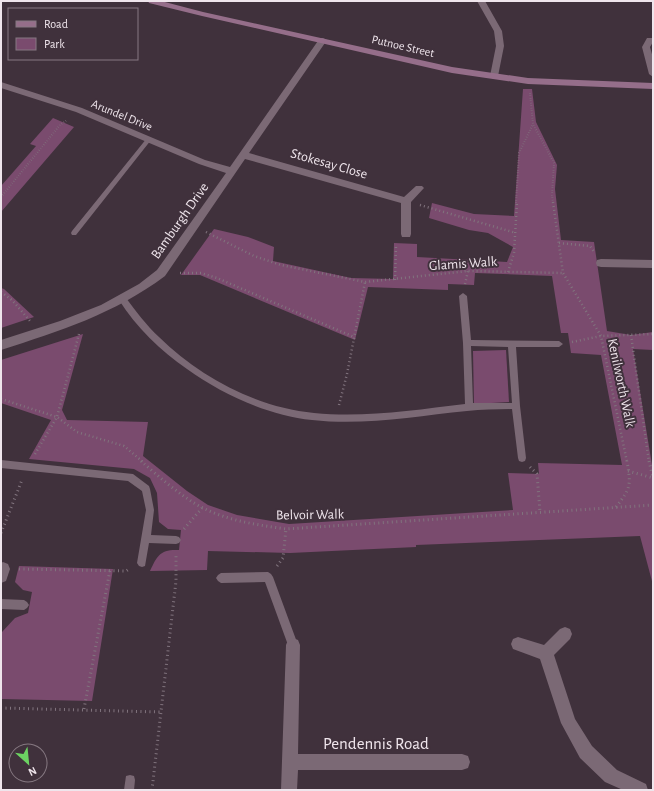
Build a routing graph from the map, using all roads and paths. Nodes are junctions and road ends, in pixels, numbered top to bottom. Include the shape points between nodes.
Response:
1 (152, 1) edge
2 (481, 1) edge
3 (323, 40) junction
4 (653, 40) edge
5 (653, 74) edge
6 (494, 76) junction
7 (528, 81) junction
8 (2, 86) edge
9 (653, 86) edge
10 (79, 110) junction
11 (533, 124) junction
12 (149, 139) junction
13 (244, 155) junction
14 (231, 171) junction
15 (419, 188) dead end
16 (1, 197) edge
17 (406, 201) junction
18 (195, 227) junction
19 (74, 233) dead end
20 (516, 233) junction
21 (406, 234) joint
22 (560, 243) junction
23 (601, 263) joint
24 (653, 264) edge
25 (508, 272) junction
26 (161, 273) junction
27 (563, 273) junction
28 (395, 280) junction
29 (365, 282) junction
30 (1, 292) edge
31 (463, 296) dead end
32 (123, 300) junction
33 (77, 320) junction
34 (36, 334) junction
35 (653, 334) edge
36 (631, 335) junction
37 (601, 336) junction
38 (354, 337) junction
39 (467, 343) junction
40 (512, 344) junction
41 (559, 344) joint
42 (1, 345) edge
43 (1, 399) edge
44 (516, 406) junction
45 (469, 407) junction
46 (57, 417) junction
47 (335, 418) junction
48 (522, 458) joint
49 (1, 464) edge
50 (27, 467) junction
51 (628, 471) junction
52 (653, 478) edge
53 (653, 505) edge
54 (616, 507) junction
55 (202, 508) junction
56 (540, 512) junction
57 (286, 528) junction
58 (1, 533) edge
59 (146, 539) junction
60 (176, 540) junction
61 (142, 563) joint
62 (110, 570) junction
63 (2, 572) edge
64 (221, 578) dead end
65 (268, 578) junction
66 (1, 604) edge
67 (24, 605) dead end
68 (565, 634) dead end
69 (518, 644) dead end
70 (293, 645) joint
71 (546, 653) junction
72 (1, 708) edge
73 (84, 710) junction
74 (160, 712) junction
75 (289, 762) junction
76 (462, 762) dead end
77 (152, 790) edge
78 (289, 790) edge
79 (640, 790) edge

1 - 3 street, Putnoe Street
2 - 6 street via 498,31 500,46
3 - 6 street, Putnoe Street via 452,70
3 - 13 street, Bamburgh Drive
4 - 5 street via 650,40 646,47
6 - 7 street, Putnoe Street
7 - 9 street, Putnoe Street
7 - 11 path, Kenilworth Walk
8 - 10 street, Arundel Drive
10 - 12 street, Arundel Drive
10 - 16 path via 60,125
11 - 20 path via 519,153
11 - 22 path, Kenilworth Walk via 554,163 552,195
12 - 14 street, Arundel Drive via 202,162
12 - 19 lane
13 - 14 street, Bamburgh Drive
13 - 17 street, Stokesay Close
14 - 18 street, Bamburgh Drive
15 - 17 street
17 - 20 path
17 - 21 street
18 - 26 street, Bamburgh Drive
18 - 29 path, Glamis Walk via 254,256 281,265
20 - 25 path via 514,253
21 - 28 path via 396,243
22 - 23 path via 590,246
22 - 27 path, Kenilworth Walk
23 - 24 street
25 - 27 path, Glamis Walk
25 - 28 path, Glamis Walk via 468,271
26 - 32 street, Bamburgh Drive
26 - 38 path via 201,273 217,278
27 - 37 path, Kenilworth Walk
28 - 29 path, Glamis Walk
29 - 38 path
30 - 34 path via 29,319
31 - 39 lane
32 - 33 street, Bamburgh Drive
32 - 47 lane via 160,344 200,375 243,398 297,414
33 - 34 street, Bamburgh Drive
33 - 46 path via 79,334
34 - 42 street, Bamburgh Drive
35 - 36 path
36 - 37 path
36 - 52 path, Kenilworth Walk
37 - 41 path
37 - 51 path, Kenilworth Walk
38 - 47 path
39 - 40 lane
39 - 45 lane
40 - 41 lane
40 - 44 lane
43 - 46 path, Belvoir Walk
44 - 45 lane
44 - 48 lane
45 - 47 lane
46 - 50 path
46 - 55 path, Belvoir Walk via 77,432 124,446 168,484
48 - 56 path via 537,474
49 - 50 lane
50 - 58 path
50 - 59 lane via 130,477 146,489 150,510
51 - 52 path, Kenilworth Walk
51 - 54 path, Kenilworth Walk via 628,492
53 - 54 path, Belvoir Walk
54 - 56 path, Belvoir Walk
55 - 57 path, Belvoir Walk via 244,522
55 - 60 path
56 - 57 path, Belvoir Walk
57 - 65 path via 283,558
59 - 60 lane
59 - 61 lane
60 - 74 path via 176,581
61 - 62 path via 126,571
62 - 63 path
62 - 73 path
64 - 65 lane
65 - 70 lane
66 - 67 lane
68 - 71 street
69 - 71 street
70 - 75 street
71 - 79 street via 569,723 586,752 611,776
72 - 73 path
73 - 74 path
74 - 77 path
75 - 76 street, Pendennis Road
75 - 78 street

